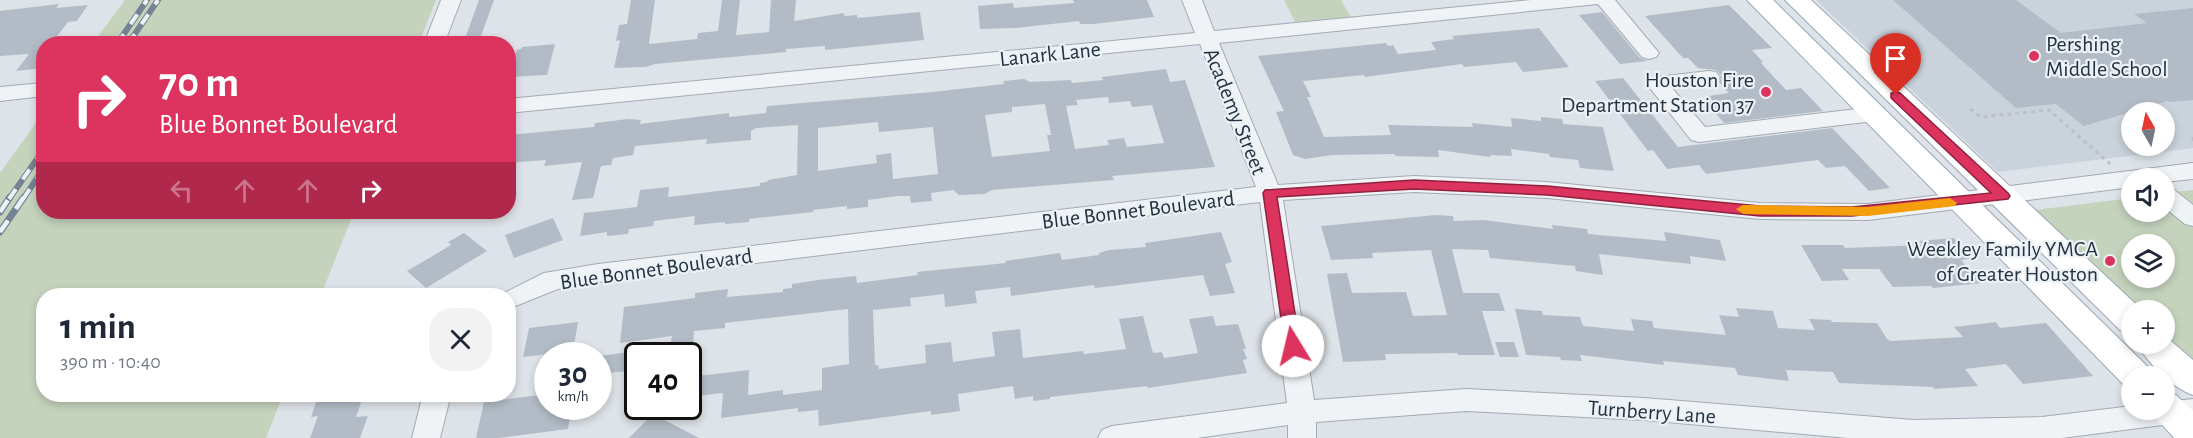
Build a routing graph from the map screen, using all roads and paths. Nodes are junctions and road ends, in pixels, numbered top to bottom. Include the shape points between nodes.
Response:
1 (451, 0) edge
2 (1192, 0) edge
3 (1591, 0) edge
4 (1605, 0) edge
5 (1760, 0) edge
6 (1797, 0) edge
7 (437, 36) edge
8 (1207, 37) junction
9 (1839, 41) junction
10 (1805, 44) junction
11 (1649, 53) dead end
12 (1865, 66) junction
13 (1830, 70) junction
14 (1709, 77) dead end
15 (36, 91) edge
16 (0, 94) edge
17 (516, 105) edge
18 (2043, 105) dead end
19 (1970, 109) dead end
20 (1911, 110) junction
21 (2049, 110) junction
22 (1874, 114) junction
23 (2193, 137) edge
24 (2193, 143) edge
25 (2124, 168) edge
26 (2193, 171) edge
27 (2175, 173) edge
28 (2121, 180) edge
29 (1270, 193) junction
30 (2003, 196) junction
31 (1962, 201) junction
32 (2175, 203) edge
33 (2193, 218) edge
34 (516, 296) edge
35 (2121, 310) edge
36 (2165, 354) edge
37 (2126, 366) edge
38 (2193, 381) edge
39 (435, 402) edge
40 (2181, 416) edge
41 (1302, 425) edge
42 (426, 438) edge
43 (1112, 438) edge

1 - 7 street
2 - 8 street, Academy Street
3 - 8 street, Lanark Lane
4 - 11 street
5 - 10 main road
6 - 9 main road
8 - 17 street, Lanark Lane
8 - 29 street, Academy Street
9 - 10 main road
9 - 12 main road
10 - 13 main road
12 - 13 main road
12 - 20 main road
13 - 22 main road
14 - 22 street via 1657,83 1699,135
15 - 16 street
18 - 21 path
19 - 21 path via 1981,117
20 - 22 main road
20 - 30 main road
21 - 25 path
22 - 31 main road
23 - 24 path
26 - 27 street, Blue Bonnet Boulevard
28 - 30 street, Blue Bonnet Boulevard
29 - 31 street, Blue Bonnet Boulevard via 1414,184 1547,190 1760,211 1868,212
29 - 34 street, Blue Bonnet Boulevard via 598,273 553,280
29 - 41 street, Academy Street
30 - 31 street, Blue Bonnet Boulevard
30 - 35 main road
31 - 37 main road
32 - 33 street
36 - 38 main road
39 - 42 street
40 - 41 street, Turnberry Lane via 2042,429 1913,432 1644,409 1466,400
41 - 43 street, Turnberry Lane

